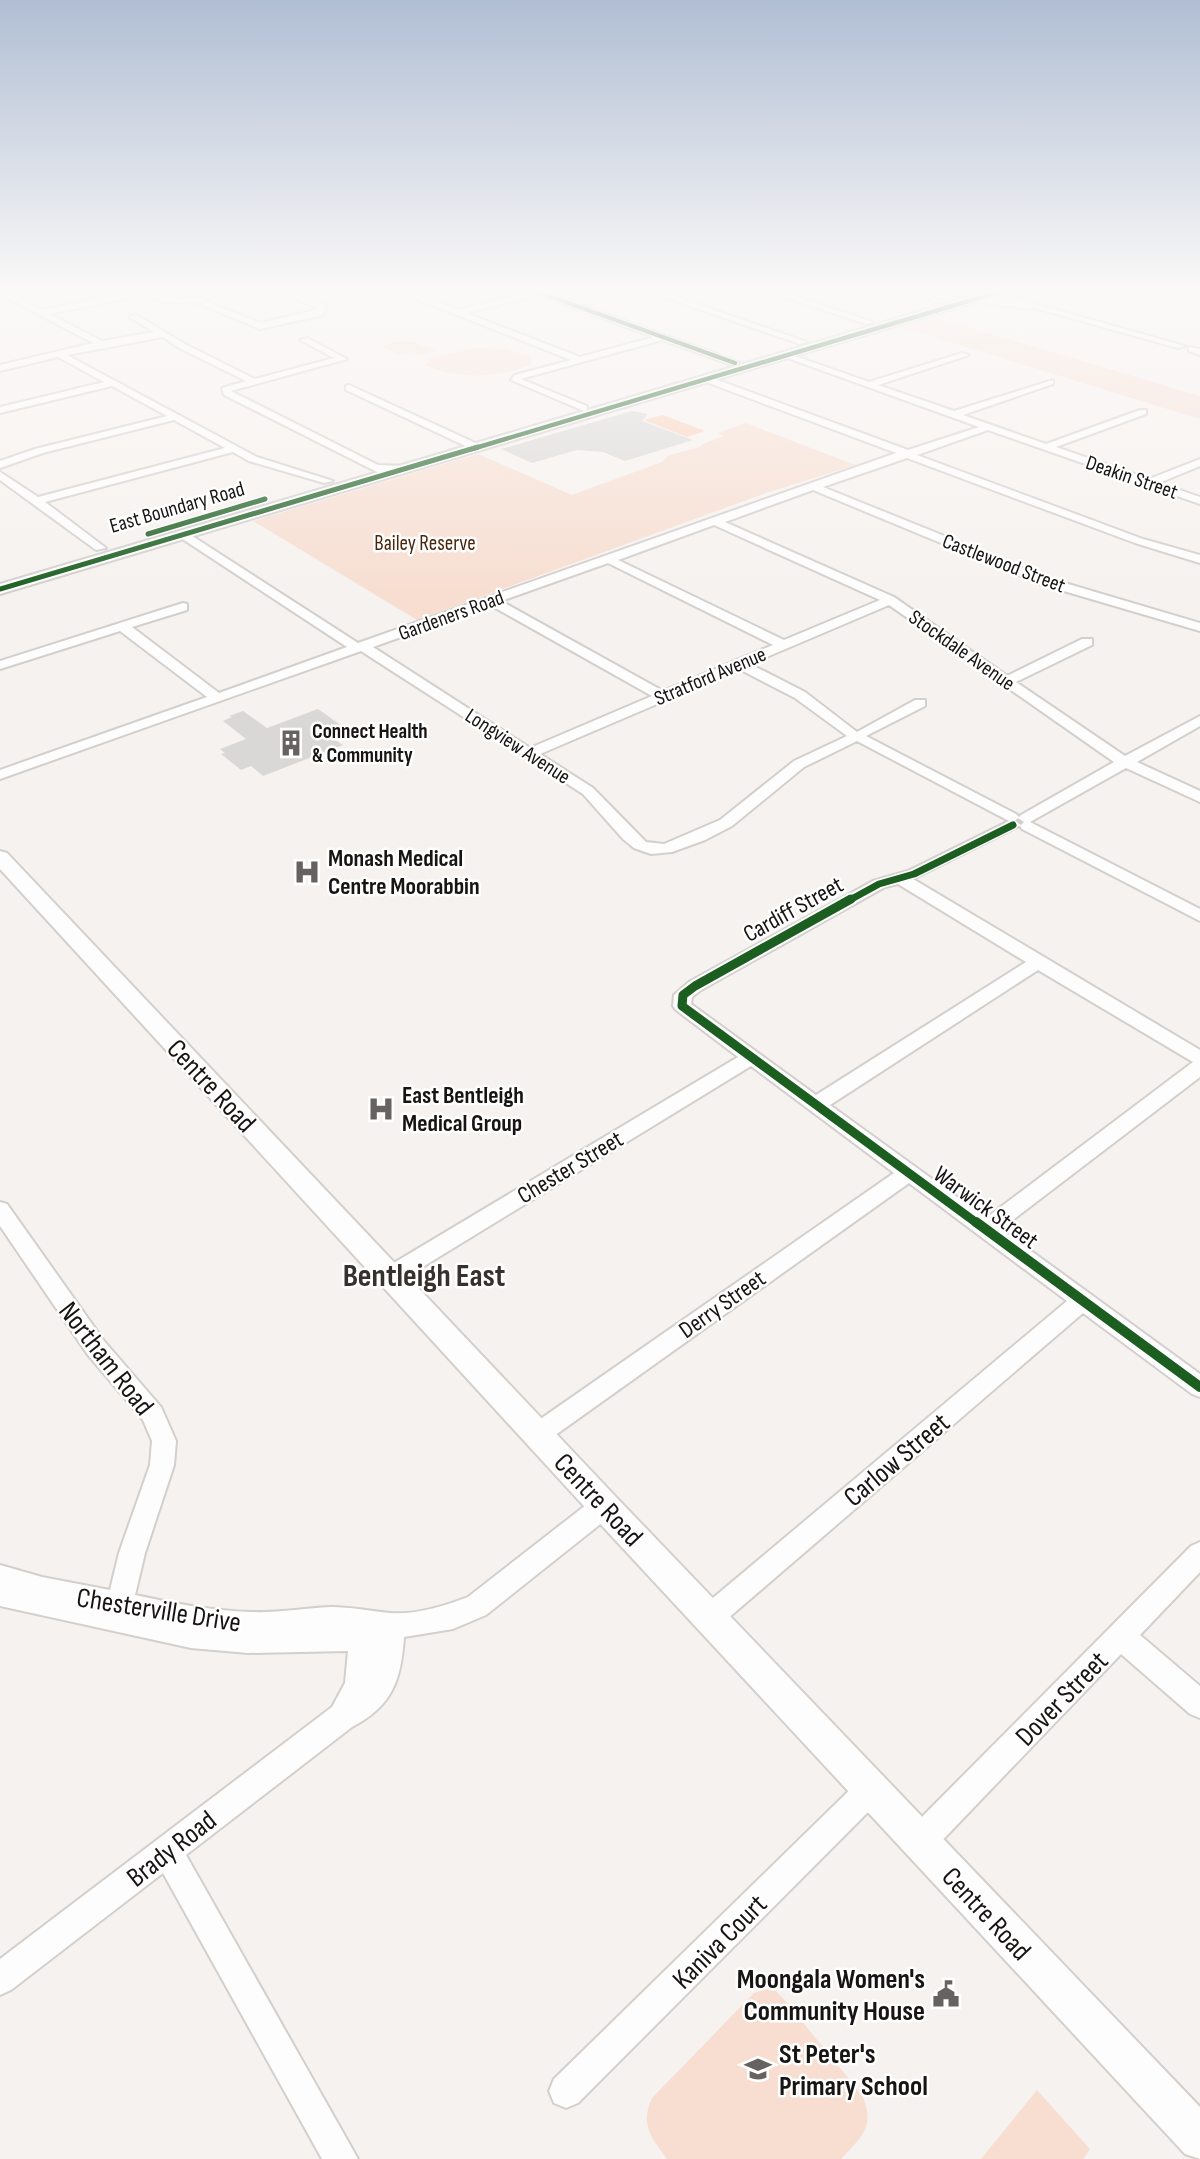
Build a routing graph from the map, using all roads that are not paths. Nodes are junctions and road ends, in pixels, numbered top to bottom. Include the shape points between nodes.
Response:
1 (76, 392) edge
2 (129, 392) edge
3 (228, 392) edge
4 (357, 392) edge
5 (545, 392) edge
6 (639, 392) edge
7 (666, 392) edge
8 (740, 392) edge
9 (888, 392) edge
10 (1021, 392) edge
11 (584, 408) junction
12 (0, 410) edge
13 (1143, 412) dead end
14 (953, 415) junction
15 (175, 417) junction
16 (988, 427) junction
17 (471, 445) junction
18 (1047, 447) junction
19 (234, 449) junction
20 (906, 454) junction
21 (1200, 462) edge
22 (0, 465) edge
23 (374, 467) junction
24 (407, 469) junction
25 (0, 475) edge
26 (328, 481) junction
27 (1149, 483) junction
28 (812, 486) junction
29 (37, 501) junction
30 (1200, 501) edge
31 (714, 521) junction
32 (185, 536) junction
33 (100, 548) junction
34 (608, 559) junction
35 (1200, 559) edge
36 (0, 577) edge
37 (0, 589) edge
38 (890, 600) junction
39 (491, 601) junction
40 (183, 607) dead end
41 (122, 626) junction
42 (1200, 627) edge
43 (1087, 642) dead end
44 (783, 645) junction
45 (360, 647) junction
46 (740, 664) junction
47 (0, 665) edge
48 (1007, 681) junction
49 (663, 697) junction
50 (217, 698) junction
51 (920, 704) dead end
52 (1200, 720) edge
53 (856, 736) junction
54 (530, 753) junction
55 (1126, 762) junction
56 (0, 775) edge
57 (1200, 797) edge
58 (1020, 821) junction
59 (0, 857) edge
60 (901, 878) junction
61 (1200, 916) edge
62 (1038, 962) junction
63 (750, 1058) junction
64 (1200, 1058) edge
65 (1200, 1067) edge
66 (815, 1105) junction
67 (907, 1174) junction
68 (0, 1210) edge
69 (985, 1230) junction
70 (390, 1276) junction
71 (1082, 1301) junction
72 (1200, 1387) edge
73 (538, 1434) junction
74 (604, 1506) junction
75 (1200, 1554) edge
76 (1, 1584) edge
77 (110, 1608) junction
78 (710, 1617) junction
79 (391, 1626) junction
80 (363, 1630) junction
81 (1121, 1636) junction
82 (1200, 1703) edge
83 (342, 1717) junction
84 (871, 1789) junction
85 (920, 1842) junction
86 (167, 1851) junction
87 (0, 1979) edge
88 (566, 2091) dead end
89 (1200, 2139) edge
90 (336, 2157) edge

1 - 12 street
2 - 15 street
3 - 23 street
4 - 17 street
5 - 11 street
6 - 11 main road, East Boundary Road
7 - 17 main road, East Boundary Road
8 - 20 street
9 - 14 street, Deakin Street
10 - 14 street
11 - 17 main road, East Boundary Road
13 - 18 street
14 - 16 street, Deakin Street
15 - 19 street
15 - 22 street
16 - 18 street, Deakin Street
16 - 20 street, Gardeners Road
17 - 23 main road, East Boundary Road
17 - 24 main road, East Boundary Road
18 - 27 street, Deakin Street
19 - 26 street
19 - 29 street
20 - 28 street, Gardeners Road
20 - 35 street via 1139,541
21 - 27 street
23 - 24 street
23 - 26 main road, East Boundary Road
24 - 32 main road, East Boundary Road
25 - 29 street
26 - 33 main road, East Boundary Road
27 - 30 street, Deakin Street
28 - 31 street, Gardeners Road
28 - 42 street, Castlewood Street via 1047,583
29 - 33 street
31 - 34 street, Gardeners Road
31 - 38 street, Stockdale Avenue
32 - 37 main road, East Boundary Road
32 - 45 street, Longview Avenue
33 - 36 main road, East Boundary Road
34 - 39 street, Gardeners Road
34 - 44 street
38 - 44 street, Stratford Avenue
38 - 48 street, Stockdale Avenue
39 - 45 street, Gardeners Road
39 - 49 street
40 - 41 street
41 - 47 street
41 - 50 street
43 - 48 street
44 - 46 street, Stratford Avenue
45 - 50 street, Gardeners Road
45 - 54 street, Longview Avenue
46 - 49 street, Stratford Avenue
46 - 53 street via 800,695
48 - 55 street, Stockdale Avenue
49 - 54 street, Stratford Avenue
50 - 56 street, Gardeners Road
51 - 53 street
52 - 55 street
53 - 54 street, Longview Avenue via 799,764 726,823 666,849 640,845 588,791
53 - 58 street
55 - 57 street, Stockdale Avenue
55 - 58 street
58 - 60 street, Cardiff Street
58 - 61 street
59 - 70 main road, Centre Road
60 - 62 street
60 - 63 street, Cardiff Street via 879,884 683,995 686,1010
62 - 64 street
62 - 66 street
63 - 66 street, Warwick Street
63 - 70 street, Chester Street
65 - 69 street
66 - 67 street, Warwick Street
67 - 69 street, Warwick Street
67 - 73 street, Derry Street
68 - 77 street, Northam Road via 96,1348 153,1414 162,1431 162,1465 130,1558 127,1583
69 - 71 street, Warwick Street
70 - 73 main road, Centre Road
71 - 72 street, Warwick Street
71 - 78 street, Carlow Street
73 - 74 main road, Centre Road
74 - 78 main road, Centre Road
74 - 79 street via 477,1605 438,1620
75 - 81 street, Dover Street
76 - 77 street, Chesterville Drive
77 - 80 street, Chesterville Drive via 218,1638
78 - 84 main road, Centre Road
79 - 80 street
79 - 83 street, Brady Road via 382,1686 370,1702
80 - 83 street, Brady Road via 359,1686
81 - 82 street
81 - 85 street, Dover Street
83 - 86 street, Brady Road
84 - 85 main road, Centre Road
84 - 88 street, Kaniva Court
85 - 89 main road, Centre Road
86 - 87 street, Brady Road
86 - 90 street

